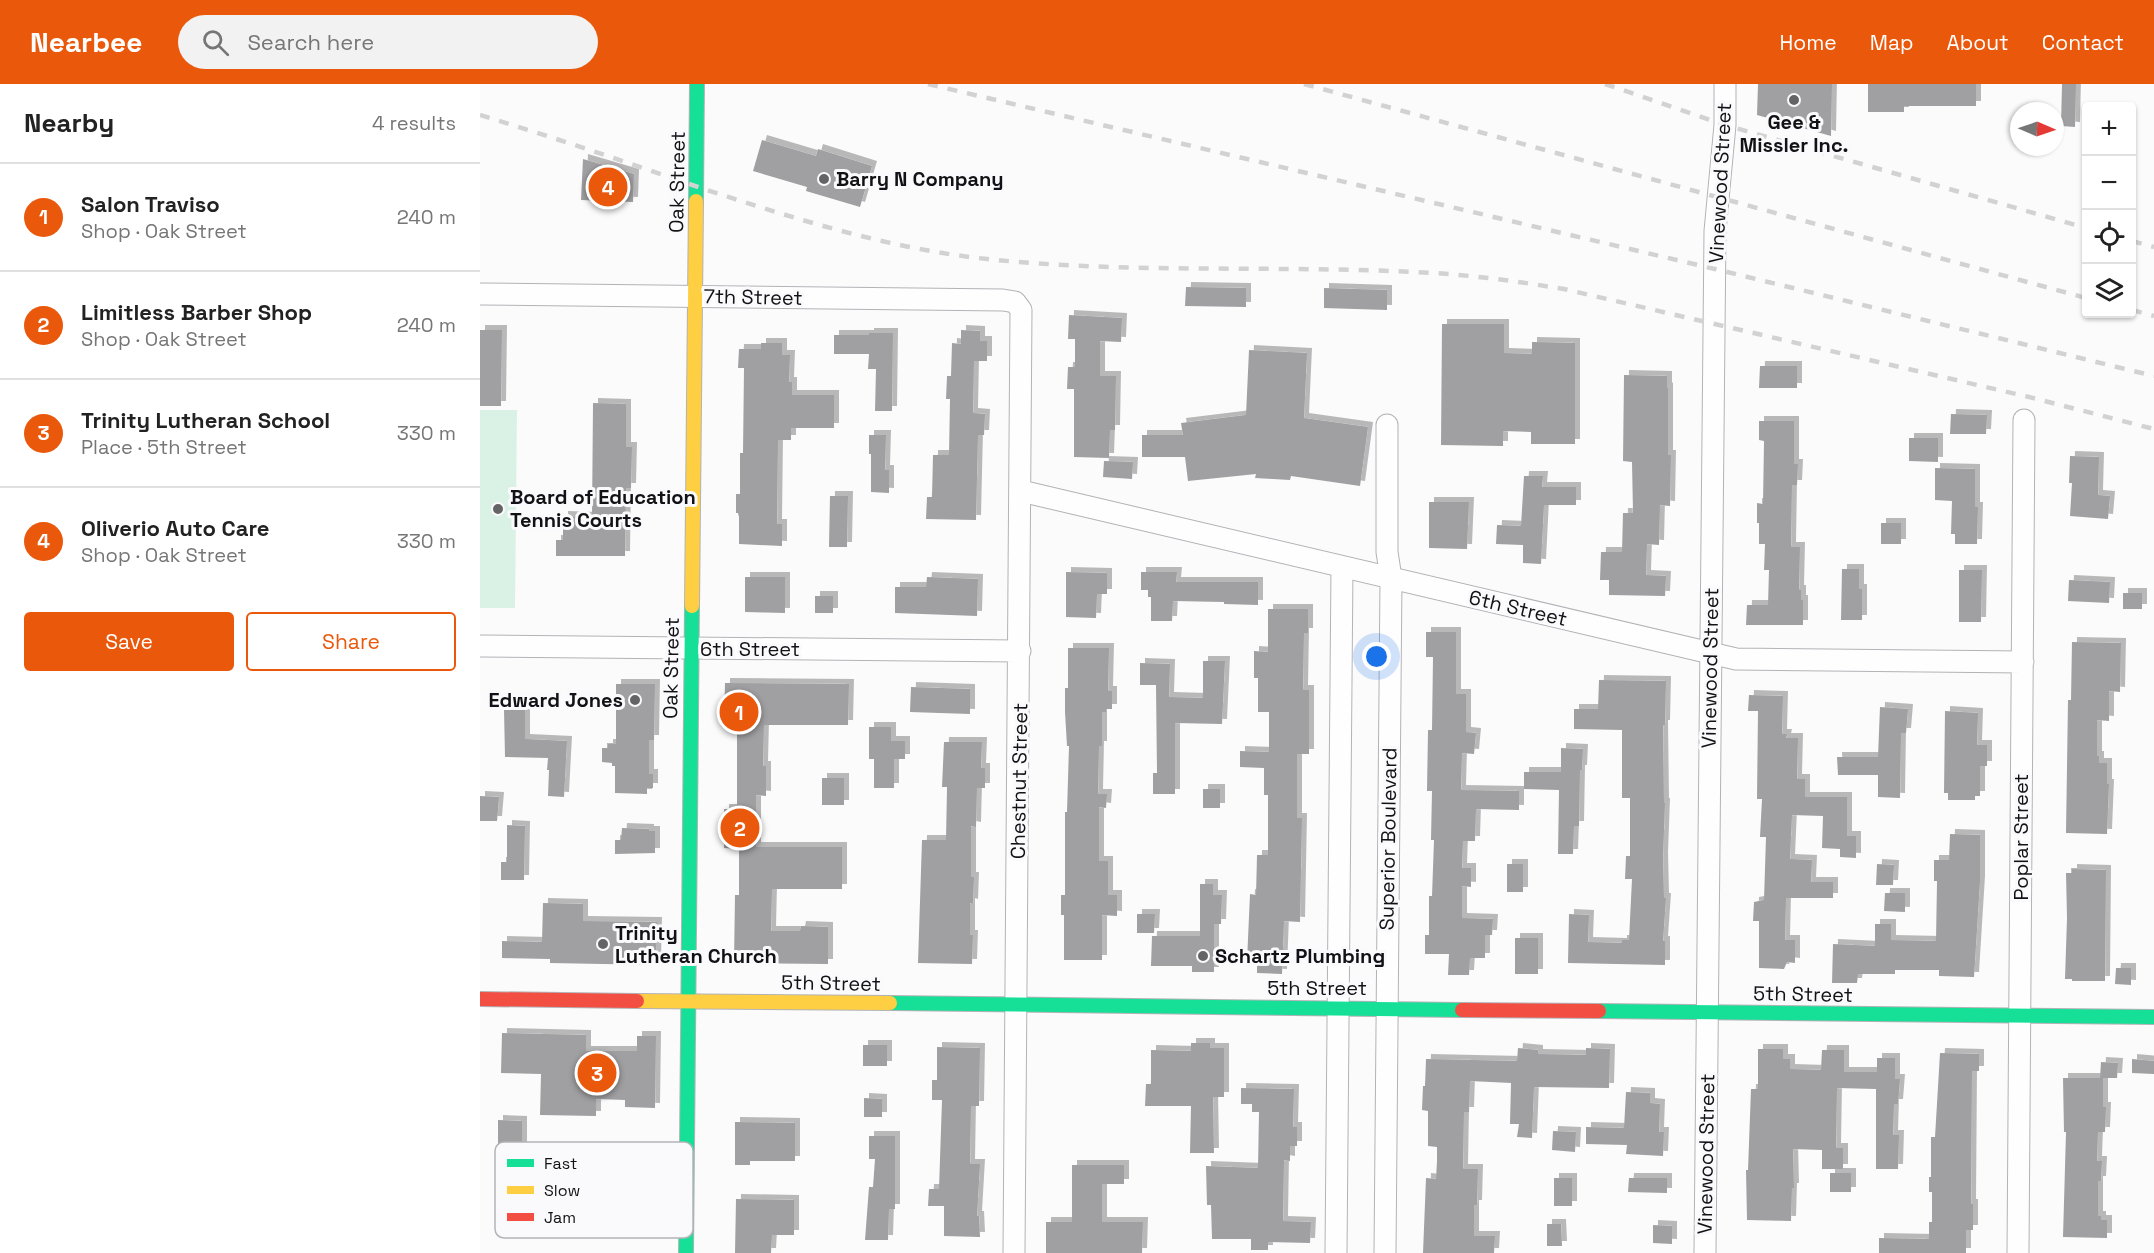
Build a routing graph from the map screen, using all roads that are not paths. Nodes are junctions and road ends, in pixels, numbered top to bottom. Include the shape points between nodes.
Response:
1 (697, 84) edge
2 (1725, 84) edge
3 (480, 294) edge
4 (695, 296) junction
5 (1022, 310) joint
6 (2024, 420) dead end
7 (1387, 426) dead end
8 (1021, 491) junction
9 (1342, 567) junction
10 (1391, 579) junction
11 (480, 646) edge
12 (691, 648) junction
13 (1020, 651) junction
14 (1710, 653) junction
15 (2023, 662) junction
16 (480, 999) edge
17 (688, 1001) junction
18 (1016, 1005) junction
19 (1338, 1008) junction
20 (1387, 1008) junction
21 (1707, 1012) junction
22 (2019, 1016) junction
23 (2154, 1017) edge
24 (687, 1142) edge
25 (686, 1238) edge
26 (686, 1253) edge
27 (1014, 1253) edge
28 (1336, 1253) edge
29 (1384, 1253) edge
30 (1705, 1253) edge
31 (2018, 1253) edge

1 - 4 street, Oak Street
2 - 14 street, Vinewood Street via 1715,231
3 - 4 street, 7th Street
4 - 5 street, 7th Street via 1003,300 1015,302
4 - 12 street, Oak Street
5 - 8 street, Chestnut Street
6 - 15 street, Poplar Street
7 - 10 street, Superior Boulevard via 1387,552
8 - 9 street, 6th Street
8 - 13 street, Chestnut Street
9 - 10 street, 6th Street
9 - 19 street
10 - 14 street, 6th Street
10 - 20 street, Superior Boulevard
11 - 12 street, 6th Street
12 - 13 street, 6th Street
12 - 17 street, Oak Street
13 - 18 street, Chestnut Street
14 - 15 street, 6th Street via 1740,659
14 - 21 street, Vinewood Street
15 - 22 street, Poplar Street
16 - 17 street, 5th Street
17 - 18 street, 5th Street
17 - 24 street, Oak Street
18 - 19 street, 5th Street
18 - 27 street, Chestnut Street
19 - 20 street, 5th Street
19 - 28 street
20 - 21 street, 5th Street
20 - 29 street, Superior Boulevard
21 - 22 street, 5th Street
21 - 30 street, Vinewood Street
22 - 23 street, 5th Street
22 - 31 street, Poplar Street
25 - 26 street, Oak Street

